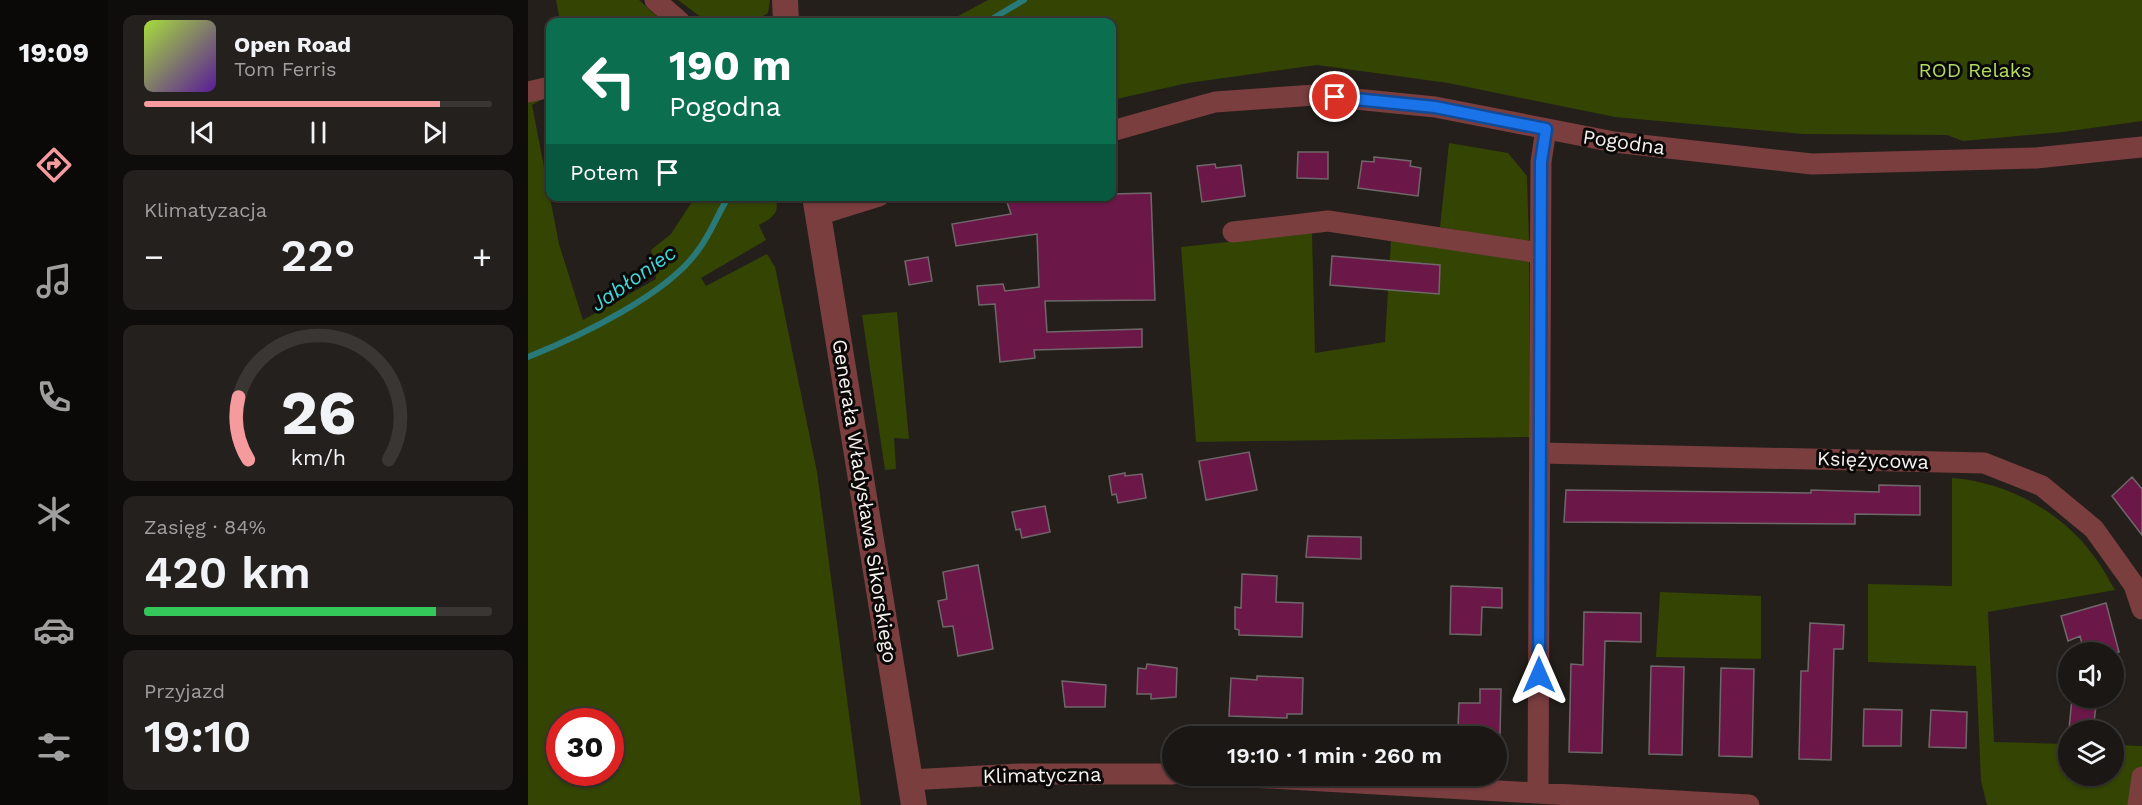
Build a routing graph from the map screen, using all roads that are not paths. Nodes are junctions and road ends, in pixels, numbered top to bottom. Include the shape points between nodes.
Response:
1 (655, 0) edge
2 (785, 0) edge
3 (676, 18) edge
4 (786, 18) edge
5 (546, 88) edge
6 (528, 92) edge
7 (1546, 129) junction
8 (1116, 130) edge
9 (2142, 147) edge
10 (848, 201) edge
11 (817, 206) edge
12 (1233, 232) dead end
13 (1540, 253) junction
14 (1540, 453) junction
15 (2142, 609) edge
16 (1162, 774) edge
17 (2142, 777) edge
18 (910, 780) junction
19 (1412, 786) edge
20 (1538, 793) junction
21 (914, 805) edge
22 (1749, 805) edge
23 (2138, 805) edge

1 - 3 street
2 - 4 street
5 - 6 street
7 - 8 street, Pogodna via 1435,107 1315,94 1215,102
7 - 9 street, Pogodna via 1614,142 1812,164 2036,158
7 - 13 street via 1541,162
10 - 11 street
11 - 18 street, Generała Władysława Sikorskiego
12 - 13 street via 1328,221
13 - 14 street
14 - 15 street, Księżycowa via 1984,463 2042,486 2094,529 2134,585
14 - 20 street
16 - 18 street, Klimatyczna via 1032,774
17 - 23 street
18 - 21 street, Generała Władysława Sikorskiego
19 - 20 street
20 - 22 street

